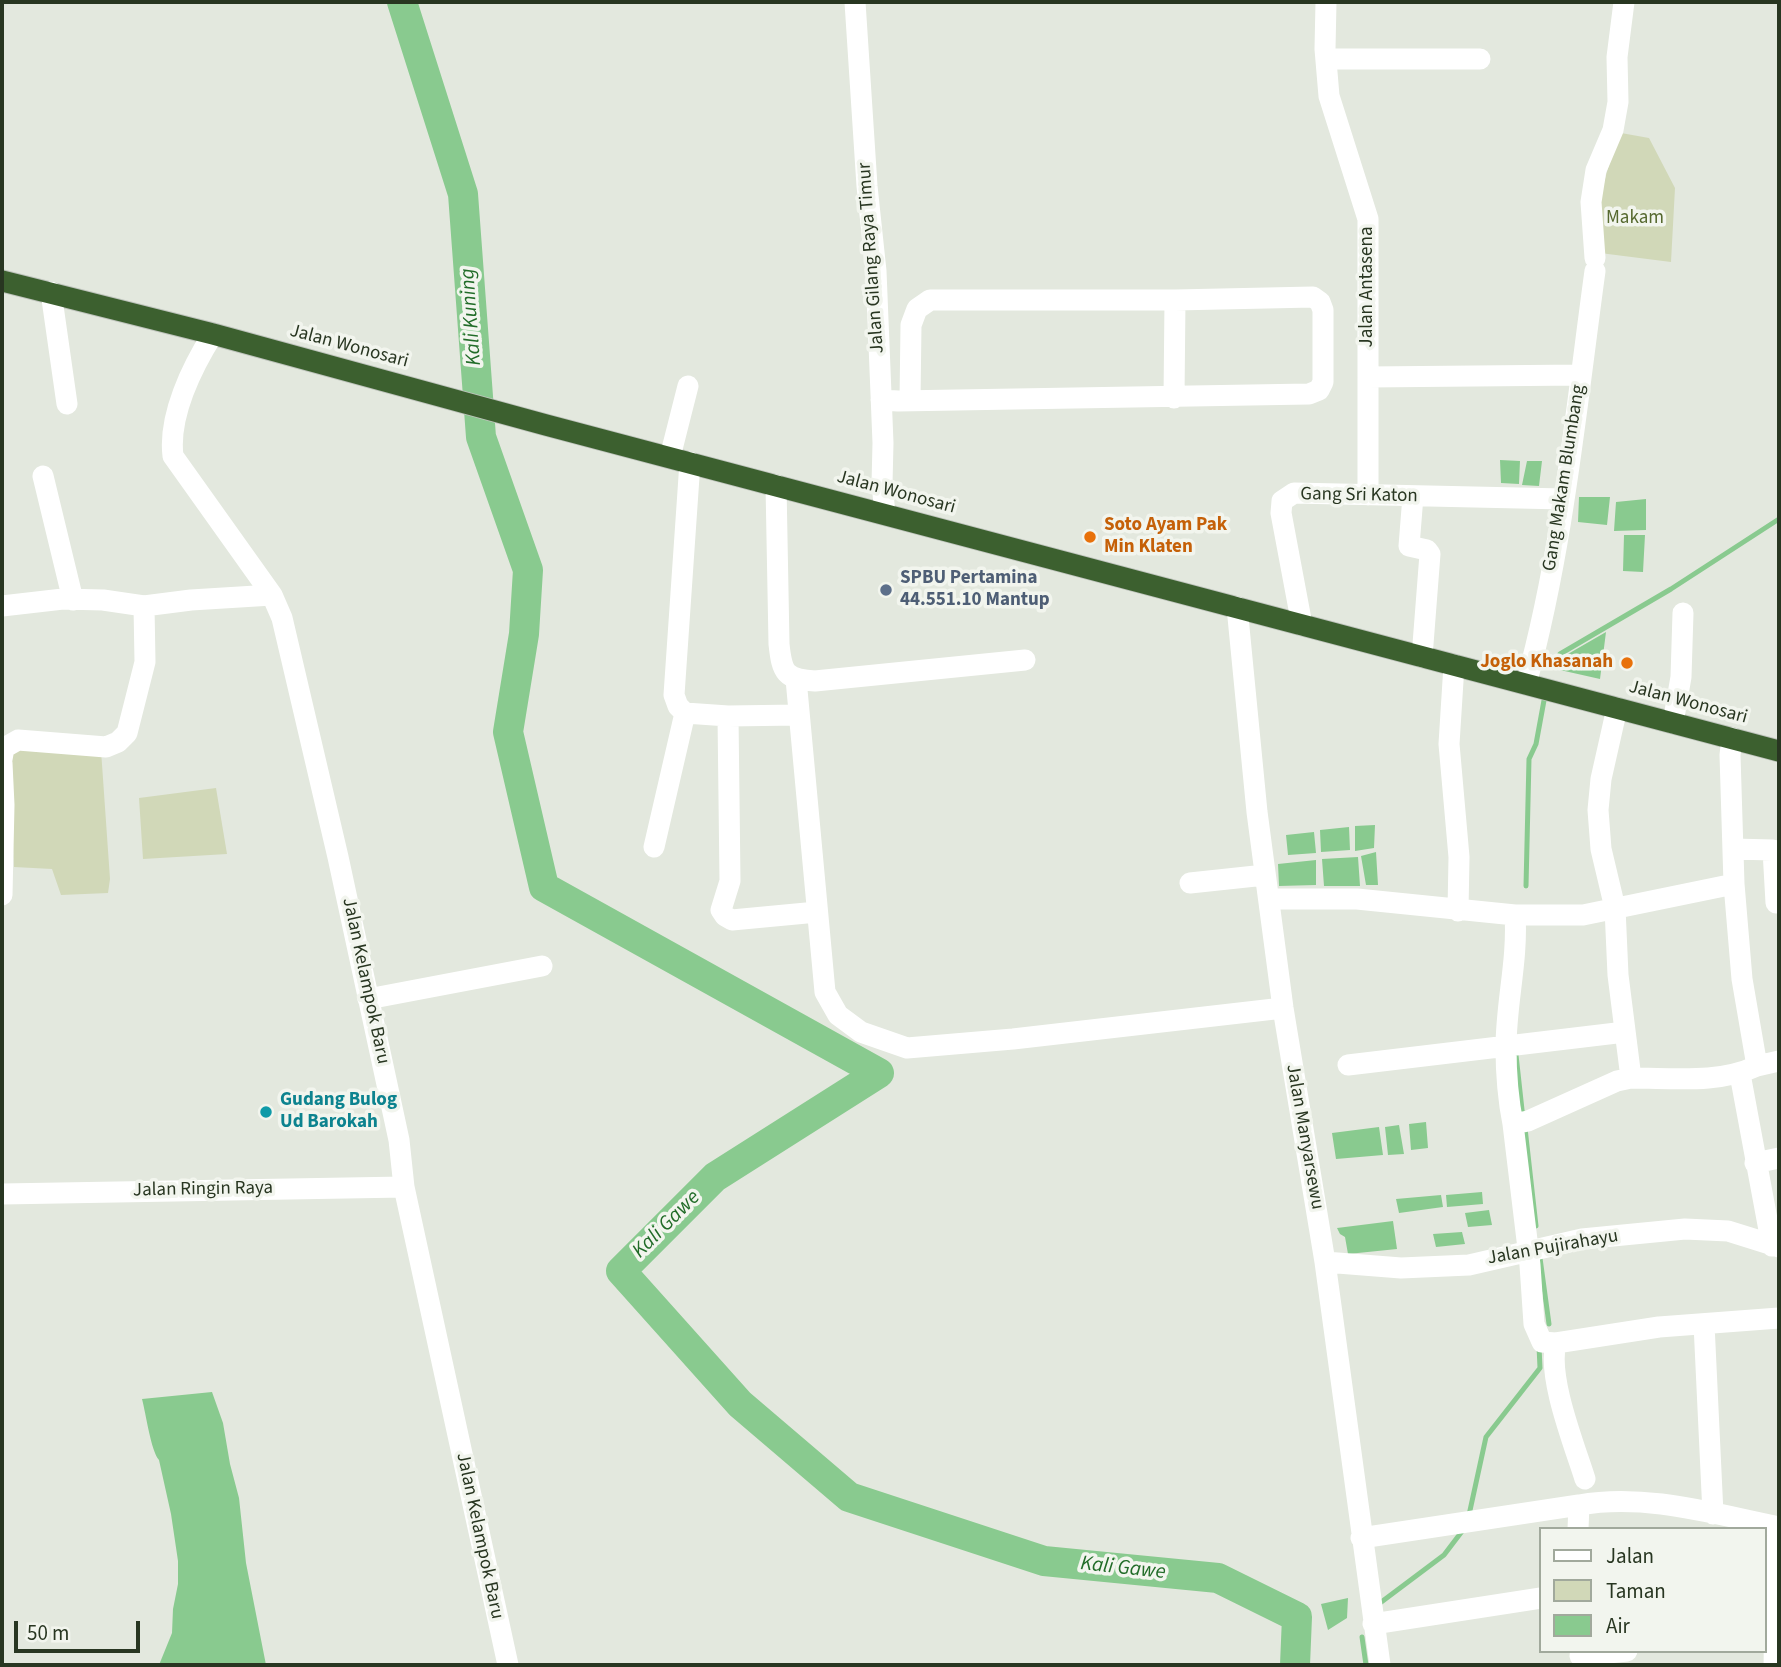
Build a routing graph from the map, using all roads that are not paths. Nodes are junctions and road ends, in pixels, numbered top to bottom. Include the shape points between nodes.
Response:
1 (855, 2) edge
2 (1326, 2) edge
3 (1624, 2) edge
4 (1326, 59) junction
5 (1480, 59) dead end
6 (2, 281) edge
7 (51, 292) junction
8 (1175, 300) junction
9 (213, 334) junction
10 (1581, 376) junction
11 (1368, 377) junction
12 (688, 386) dead end
13 (1174, 398) junction
14 (881, 400) junction
15 (910, 400) junction
16 (67, 404) dead end
17 (680, 460) junction
18 (43, 476) dead end
19 (776, 485) junction
20 (1368, 495) junction
21 (1413, 496) junction
22 (1564, 499) junction
23 (885, 514) junction
24 (272, 595) junction
25 (74, 600) junction
26 (2, 606) edge
27 (144, 606) junction
28 (1237, 607) junction
29 (1683, 613) dead end
30 (1302, 625) junction
31 (1422, 657) junction
32 (1025, 660) dead end
33 (1454, 665) junction
34 (796, 680) junction
35 (1526, 684) junction
36 (1617, 708) junction
37 (685, 713) junction
38 (798, 715) junction
39 (728, 716) junction
40 (1673, 723) junction
41 (1732, 738) junction
42 (4, 751) edge
43 (1779, 751) edge
44 (3, 805) edge
45 (654, 847) dead end
46 (1733, 849) junction
47 (1265, 875) junction
48 (1190, 883) dead end
49 (1734, 884) junction
50 (2, 895) edge
51 (1269, 899) junction
52 (1776, 903) dead end
53 (1615, 908) junction
54 (1458, 911) junction
55 (817, 912) junction
56 (1522, 915) junction
57 (542, 966) dead end
58 (368, 999) junction
59 (1283, 1008) junction
60 (1625, 1032) junction
61 (1506, 1046) junction
62 (1779, 1061) edge
63 (1348, 1065) dead end
64 (1749, 1070) junction
65 (1631, 1078) junction
66 (1520, 1123) junction
67 (1779, 1158) edge
68 (1755, 1163) junction
69 (404, 1187) junction
70 (2, 1194) edge
71 (1775, 1246) edge
72 (1528, 1249) junction
73 (1325, 1262) junction
74 (1779, 1318) edge
75 (1704, 1324) junction
76 (1556, 1343) junction
77 (1585, 1479) dead end
78 (1578, 1506) junction
79 (1713, 1514) junction
80 (1578, 1527) edge
81 (1767, 1527) edge
82 (1779, 1530) edge
83 (1361, 1538) junction
84 (1540, 1598) edge
85 (1373, 1624) junction
86 (1773, 1640) edge
87 (1613, 1653) edge
88 (1579, 1658) edge
89 (508, 1665) edge
90 (1380, 1665) edge
91 (1774, 1665) edge

1 - 14 street, Jalan Gilang Raya Timur
2 - 4 street, Jalan Antasena
3 - 10 street, Gang Makam Blumbang via 1617,57 1618,102 1591,202 1595,265
4 - 5 street
4 - 11 street, Jalan Antasena via 1329,96 1368,219
6 - 7 highway, Jalan Wonosari
7 - 9 highway, Jalan Wonosari
7 - 16 street
8 - 13 street
8 - 13 street via 1313,297 1323,310 1323,382 1309,394
8 - 15 street via 930,300 918,309 911,325
9 - 17 highway, Jalan Wonosari
9 - 24 street, Jalan Kelampok Baru via 185,387 171,440 173,456
10 - 11 street
10 - 22 street, Gang Makam Blumbang
11 - 20 street, Jalan Antasena
12 - 17 street
13 - 15 street
14 - 15 street
14 - 23 street, Jalan Gilang Raya Timur
17 - 19 highway, Jalan Wonosari
17 - 37 street via 674,695
18 - 25 street
19 - 23 highway, Jalan Wonosari
19 - 34 street via 781,662 785,673
20 - 21 street, Gang Sri Katon
20 - 30 street, Gang Sri Katon via 1294,493 1282,501
21 - 22 street, Gang Sri Katon
21 - 31 street via 1409,546 1430,554
22 - 35 street, Gang Makam Blumbang
23 - 28 highway, Jalan Wonosari
24 - 27 street
24 - 58 street, Jalan Kelampok Baru via 282,618
25 - 26 street
25 - 27 street
27 - 42 street via 145,662 127,733 106,747 18,740
28 - 30 highway, Jalan Wonosari
28 - 47 street, Jalan Manyarsewu
29 - 40 street via 1681,677
30 - 31 highway, Jalan Wonosari
31 - 33 highway, Jalan Wonosari
32 - 34 street
33 - 35 highway, Jalan Wonosari
33 - 54 street via 1449,744 1459,857
34 - 38 street
35 - 36 highway, Jalan Wonosari
36 - 40 highway, Jalan Wonosari
36 - 53 street via 1598,810 1601,849
37 - 39 street
37 - 45 street
38 - 39 street
38 - 55 street
39 - 55 street via 730,881 721,910 732,920
40 - 41 highway, Jalan Wonosari
41 - 43 highway, Jalan Wonosari
41 - 46 street
42 - 44 street
44 - 50 street
46 - 49 street
46 - 52 street via 1773,850
47 - 48 street
47 - 51 street, Jalan Manyarsewu
49 - 53 street
49 - 64 street
51 - 54 street via 1357,899
51 - 59 street, Jalan Manyarsewu
53 - 56 street via 1583,915
53 - 60 street
54 - 56 street
55 - 59 street via 825,992 838,1015 860,1032 907,1048
56 - 61 street via 1516,932
57 - 58 street
58 - 69 street, Jalan Kelampok Baru via 399,1140
59 - 73 street, Jalan Manyarsewu
60 - 61 street
60 - 65 street
61 - 63 street
61 - 66 street via 1507,1083
62 - 64 street
64 - 65 street via 1724,1077
64 - 68 street
65 - 66 street
66 - 72 street
67 - 68 street
68 - 71 street
69 - 70 street, Jalan Ringin Raya
69 - 89 street, Jalan Kelampok Baru
71 - 72 street, Jalan Pujirahayu via 1728,1231 1685,1229
72 - 73 street, Jalan Pujirahayu via 1469,1265 1401,1268
72 - 76 street via 1534,1324 1542,1342
73 - 83 street, Jalan Manyarsewu
74 - 75 street
75 - 76 street
75 - 79 street
76 - 77 street via 1556,1383
78 - 79 street via 1616,1501 1657,1503
78 - 80 street
78 - 83 street
79 - 81 street
82 - 86 street via 1772,1563
83 - 85 street, Jalan Manyarsewu
84 - 85 street
85 - 90 street, Jalan Manyarsewu
86 - 91 street
87 - 88 street

